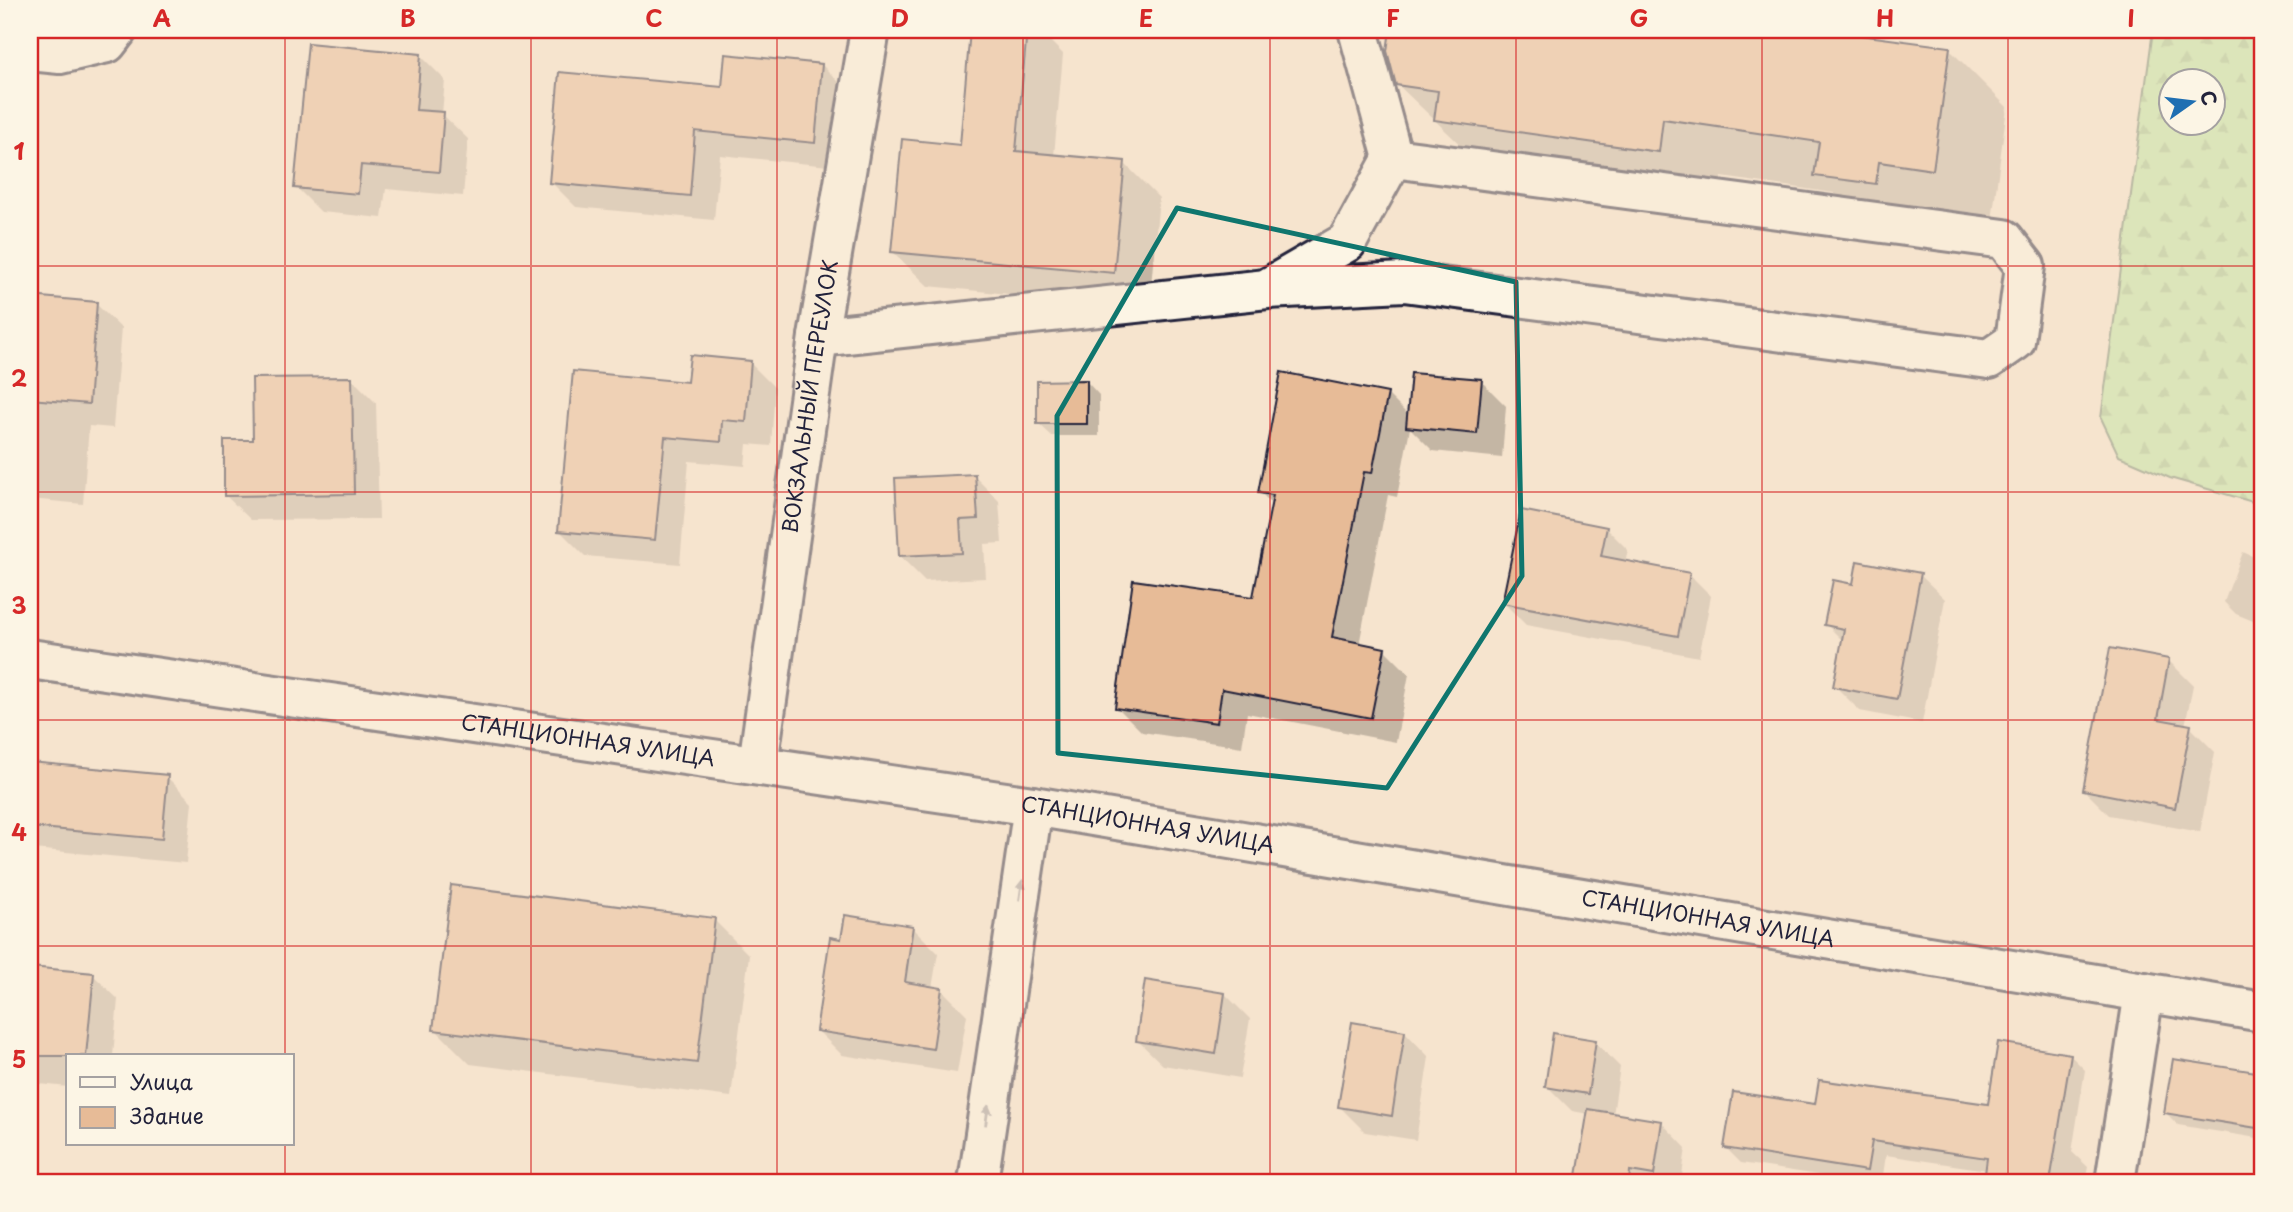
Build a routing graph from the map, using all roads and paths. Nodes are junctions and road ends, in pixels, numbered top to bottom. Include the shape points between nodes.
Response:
1 (117, 30) edge
2 (870, 30) edge
3 (1358, 30) edge
4 (30, 51) edge
5 (1393, 158) junction
6 (1267, 289) junction
7 (818, 337) junction
8 (30, 659) edge
9 (758, 764) junction
10 (1033, 806) junction
11 (2144, 992) junction
12 (2263, 1012) edge
13 (978, 1182) edge
14 (2115, 1182) edge

1 - 4 main road via 107,43 60,54
2 - 7 main road, ВОКЗАЛЬНЫЙ ПЕРЕУЛОК
3 - 5 main road
5 - 6 main road via 1347,242
5 - 6 main road via 2004,239 2025,266 2015,341 1989,359 1404,282
6 - 7 main road
7 - 9 main road, ВОКЗАЛЬНЫЙ ПЕРЕУЛОК
8 - 9 main road, СТАНЦИОННАЯ УЛИЦА
9 - 10 main road, СТАНЦИОННАЯ УЛИЦА
10 - 11 main road, СТАНЦИОННАЯ УЛИЦА
13 -> 10 main road
11 - 12 main road, СТАНЦИОННАЯ УЛИЦА
11 - 14 main road

